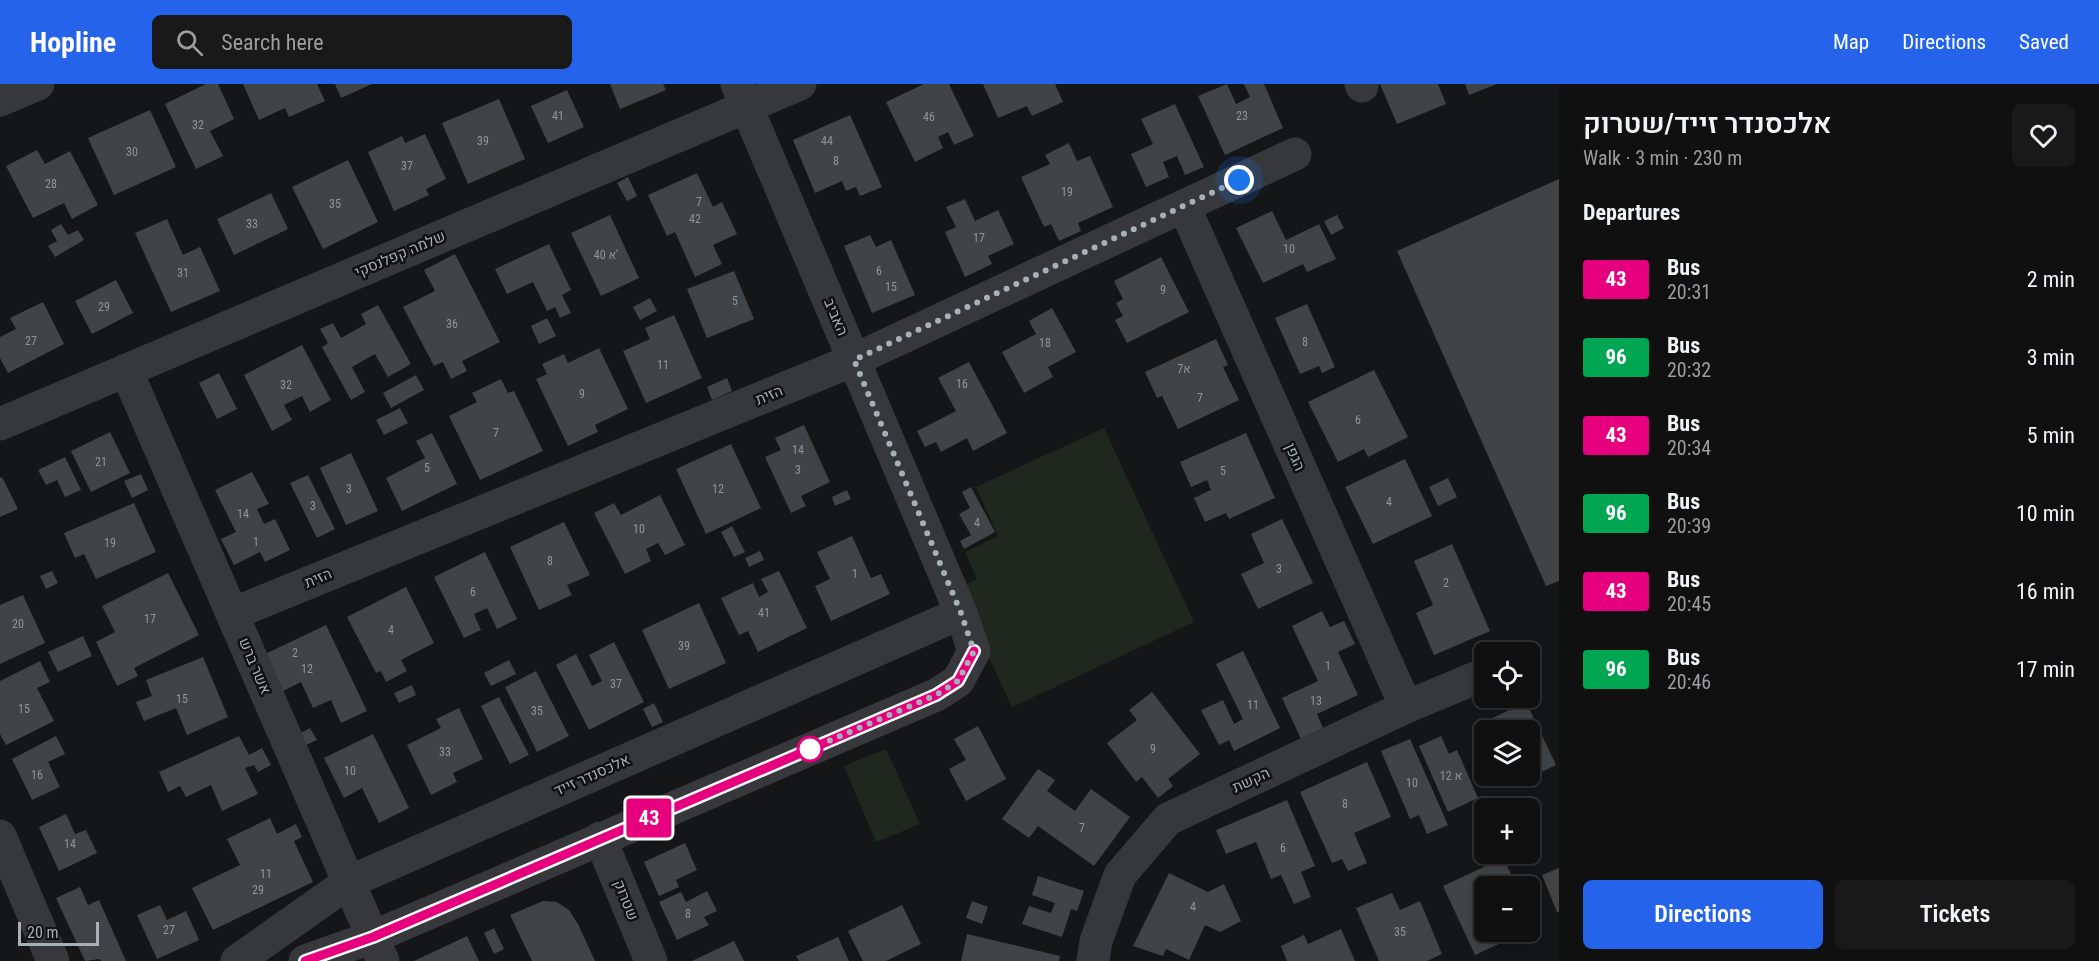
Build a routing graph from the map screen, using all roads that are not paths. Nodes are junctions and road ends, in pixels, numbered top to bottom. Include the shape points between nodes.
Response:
1 (800, 84) edge
2 (35, 85) edge
3 (741, 96) edge
4 (0, 100) edge
5 (1295, 154) dead end
6 (1184, 206) junction
7 (854, 360) junction
8 (126, 370) junction
9 (0, 424) edge
10 (961, 613) junction
11 (232, 614) junction
12 (1474, 679) edge
13 (1406, 707) junction
14 (0, 837) edge
15 (600, 838) junction
16 (349, 882) junction
17 (378, 949) edge
18 (53, 961) edge
19 (237, 961) edge
20 (305, 961) edge
21 (651, 961) edge
22 (1093, 961) edge

1 - 3 street, שלמה קפלנסקי
2 - 4 street
3 - 7 street, האביב
3 - 8 street, שלמה קפלנסקי
5 - 6 street, הזית
6 - 7 street, הזית
6 - 13 street, הגפן
7 - 10 street, האביב
7 - 11 street, הזית
8 - 9 street, שלמה קפלנסקי
8 - 11 street, אשר ברש
10 - 15 street, האביב via 974,651 958,681 936,695
10 - 16 street, אלכסנדר זייד
11 - 16 street, אשר ברש
12 - 13 street, הקשת
13 - 22 street, הקשת via 1168,819 1120,875 1096,941
14 - 18 street
15 - 17 street
15 - 21 street, שטרוק
16 - 17 street, אשר ברש
16 - 19 street, אלכסנדר זייד
17 - 20 street

